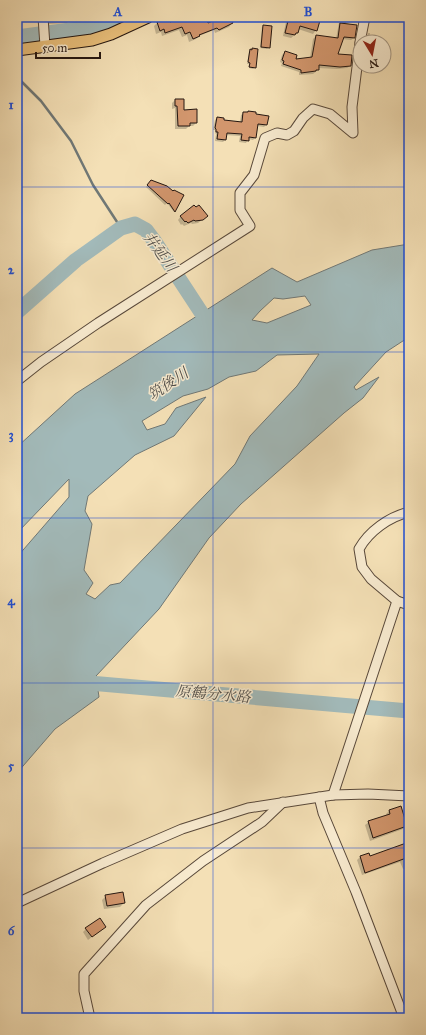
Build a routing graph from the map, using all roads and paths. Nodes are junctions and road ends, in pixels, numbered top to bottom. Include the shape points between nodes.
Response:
1 (148, 17) edge
2 (365, 17) edge
3 (43, 20) edge
4 (362, 34) edge
5 (45, 44) junction
6 (17, 50) edge
7 (356, 74) edge
8 (17, 381) edge
9 (409, 512) edge
10 (396, 604) junction
11 (409, 605) edge
12 (333, 792) junction
13 (409, 796) edge
14 (319, 797) junction
15 (283, 802) junction
16 (17, 903) edge
17 (90, 1018) edge
18 (404, 1018) edge

1 - 5 main road via 112,34 92,40
2 - 4 street
3 - 5 street
5 - 6 main road
7 - 8 street via 352,107 353,133 330,114 313,109 294,131 287,135 277,133 265,138 254,175 240,194 240,210 250,226 98,323
9 - 10 street via 385,522 364,540 359,548 362,567
10 - 11 street
10 - 12 street
12 - 13 street
12 - 14 street
14 - 15 street
14 - 18 street via 322,813 356,892
15 - 16 street via 248,808 182,828
15 - 17 street via 262,822 203,861 146,905 84,974 84,991

